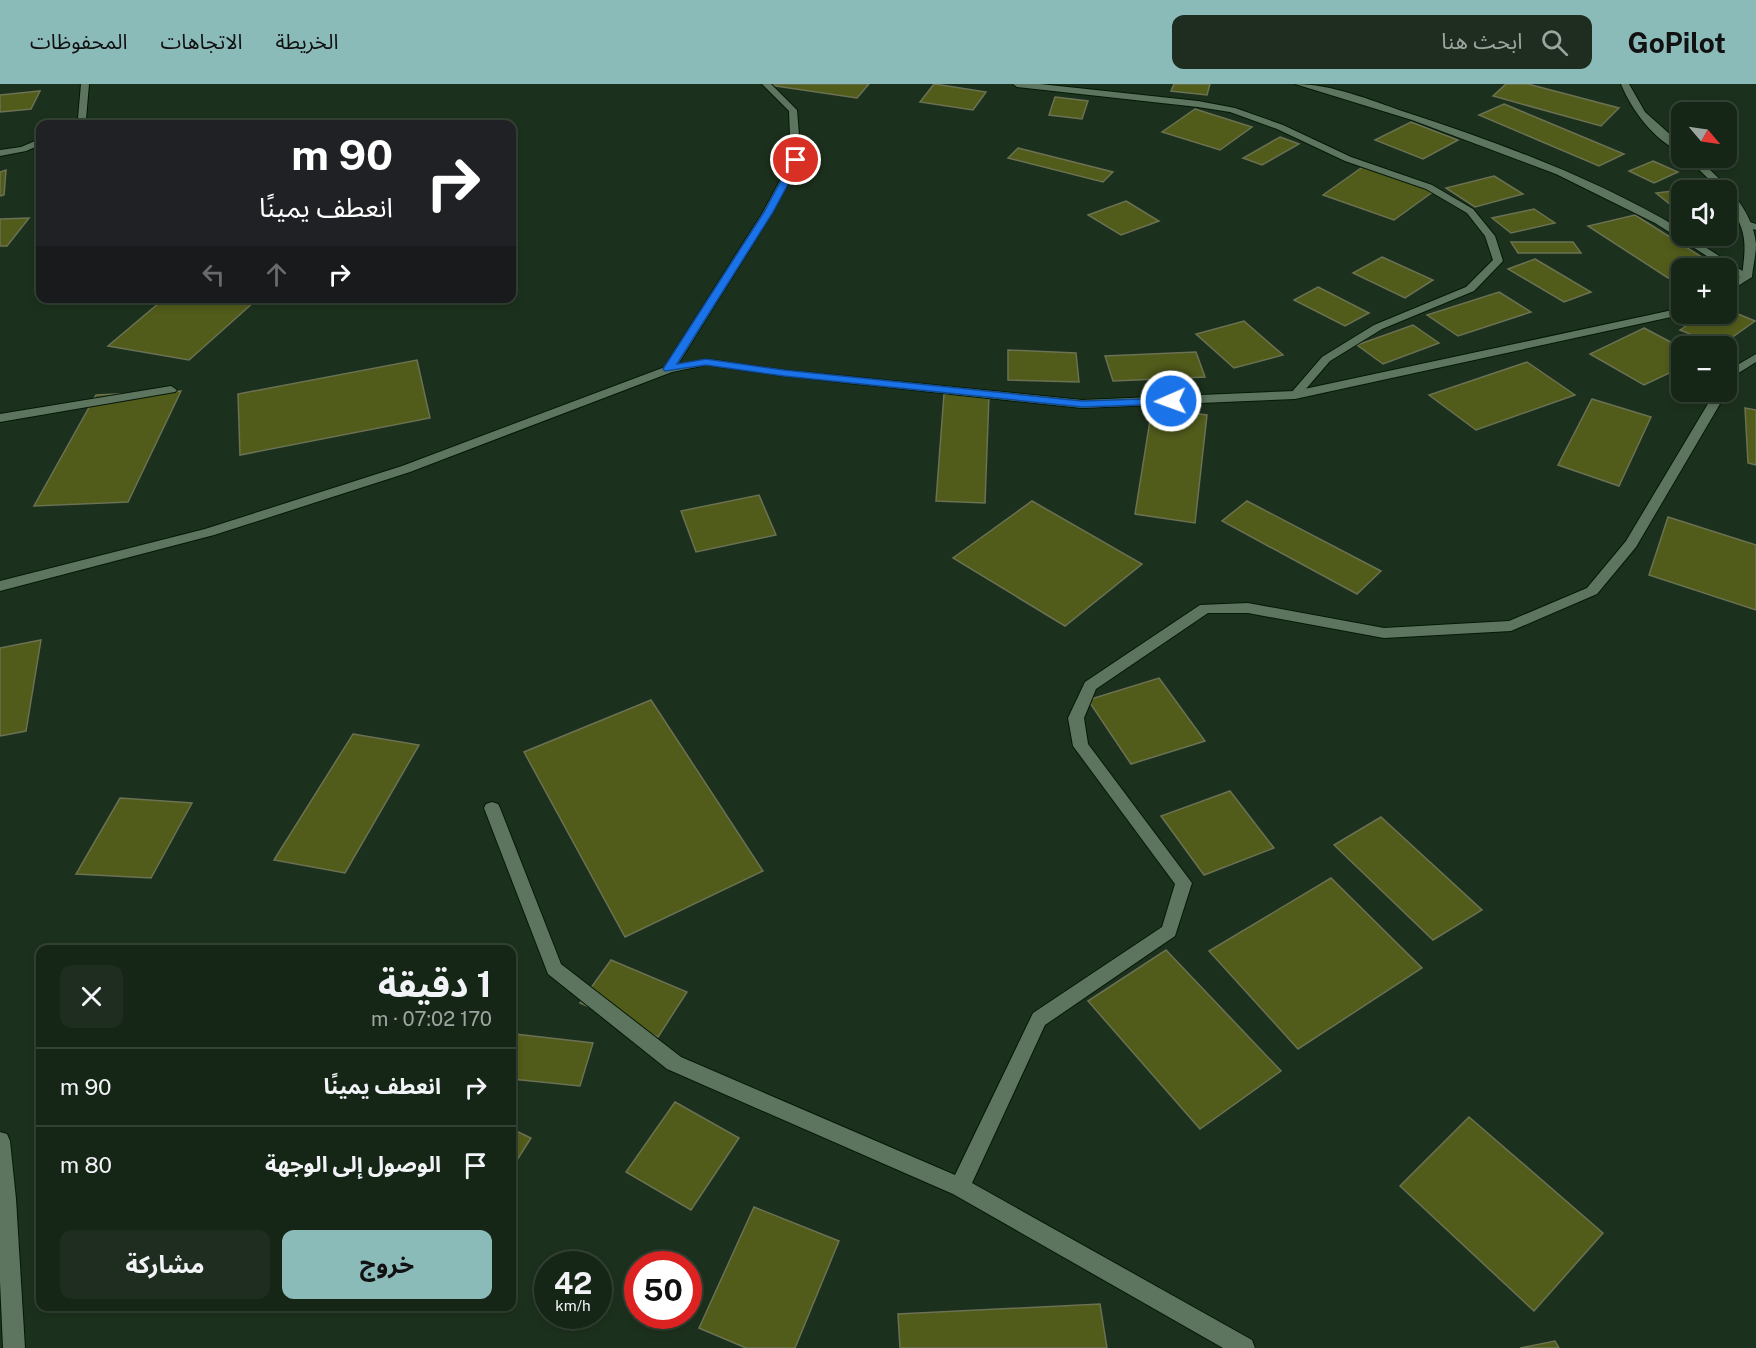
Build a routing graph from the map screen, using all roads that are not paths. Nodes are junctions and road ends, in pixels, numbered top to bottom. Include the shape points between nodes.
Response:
1 (84, 84) edge
2 (766, 84) edge
3 (1017, 84) edge
4 (1299, 84) edge
5 (1625, 84) edge
6 (81, 120) edge
7 (1671, 141) edge
8 (36, 144) edge
9 (0, 153) edge
10 (1702, 168) edge
11 (1744, 223) junction
12 (1756, 227) edge
13 (1671, 228) edge
14 (1699, 246) edge
15 (1747, 277) junction
16 (1737, 283) edge
17 (1671, 313) edge
18 (1756, 357) edge
19 (669, 369) junction
20 (1737, 369) edge
21 (171, 390) dead end
22 (1295, 395) junction
23 (1715, 402) edge
24 (0, 418) edge
25 (0, 586) edge
26 (492, 808) dead end
27 (0, 1141) edge
28 (960, 1187) junction
29 (14, 1348) edge
30 (1244, 1348) edge

1 - 6 street
2 - 19 street via 793,110 796,160 768,212
3 - 22 street via 1232,110 1280,127 1348,159 1429,187 1470,211 1490,236 1498,261 1470,289 1378,327 1326,359
4 - 13 street via 1432,123 1570,175
5 - 7 street via 1632,102 1647,121
8 - 9 street
10 - 11 street via 1729,193
11 - 12 street
11 - 15 street via 1750,241
14 - 15 street
15 - 16 street
17 - 22 street
18 - 20 street
19 - 22 street via 706,362 1082,404
19 - 25 street via 406,469 209,532
21 - 24 street
23 - 28 street via 1631,544 1592,591 1511,626 1384,633 1248,608 1204,608 1090,686 1076,718 1081,746 1184,883 1169,931 1039,1019
26 - 28 street via 554,969 674,1063
27 - 29 street
28 - 30 street

